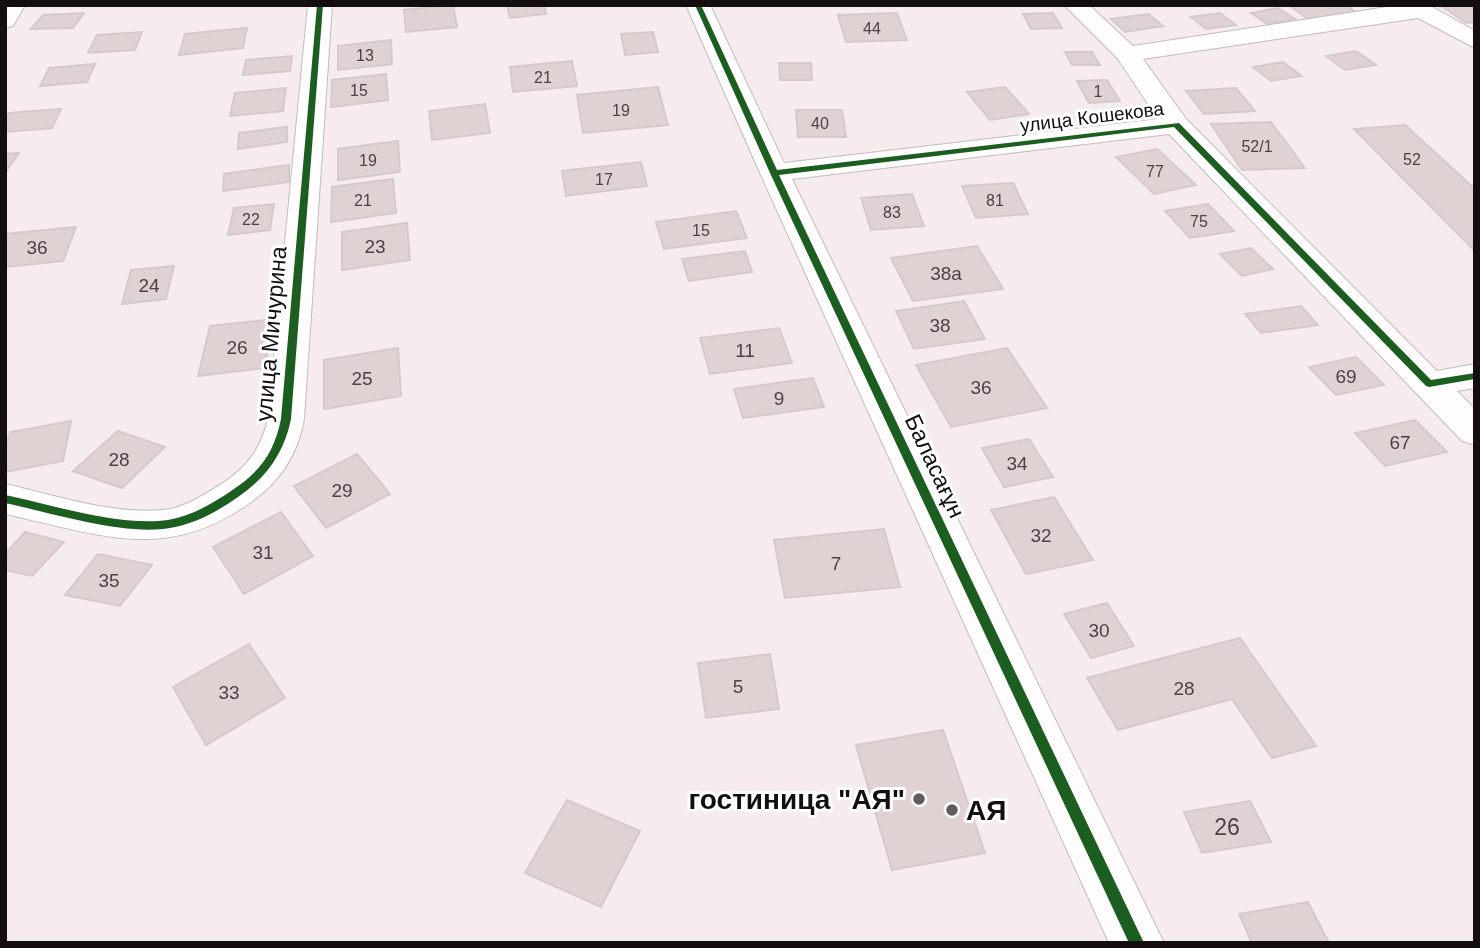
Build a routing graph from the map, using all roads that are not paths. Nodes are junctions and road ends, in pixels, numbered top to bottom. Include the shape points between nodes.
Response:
1 (13, 5) edge
2 (698, 5) edge
3 (1075, 5) edge
4 (328, 6) edge
5 (1416, 8) edge
6 (5, 21) edge
7 (1475, 41) edge
8 (1127, 54) junction
9 (1176, 125) junction
10 (774, 173) junction
11 (1475, 376) edge
12 (1429, 384) junction
13 (1475, 432) edge
14 (5, 499) edge
15 (1137, 943) edge

1 - 6 street
2 - 10 street, Баласағұн
3 - 8 street, улица Кошекова
4 - 14 street, улица Мичурина via 286,419 282,440 263,472 226,500 161,525 108,521
5 - 7 street
5 - 8 street
8 - 9 street, улица Кошекова
9 - 10 street, улица Кошекова
9 - 12 street, улица Кошекова
10 - 15 street, Баласағұн
11 - 12 street
12 - 13 street, улица Кошекова

